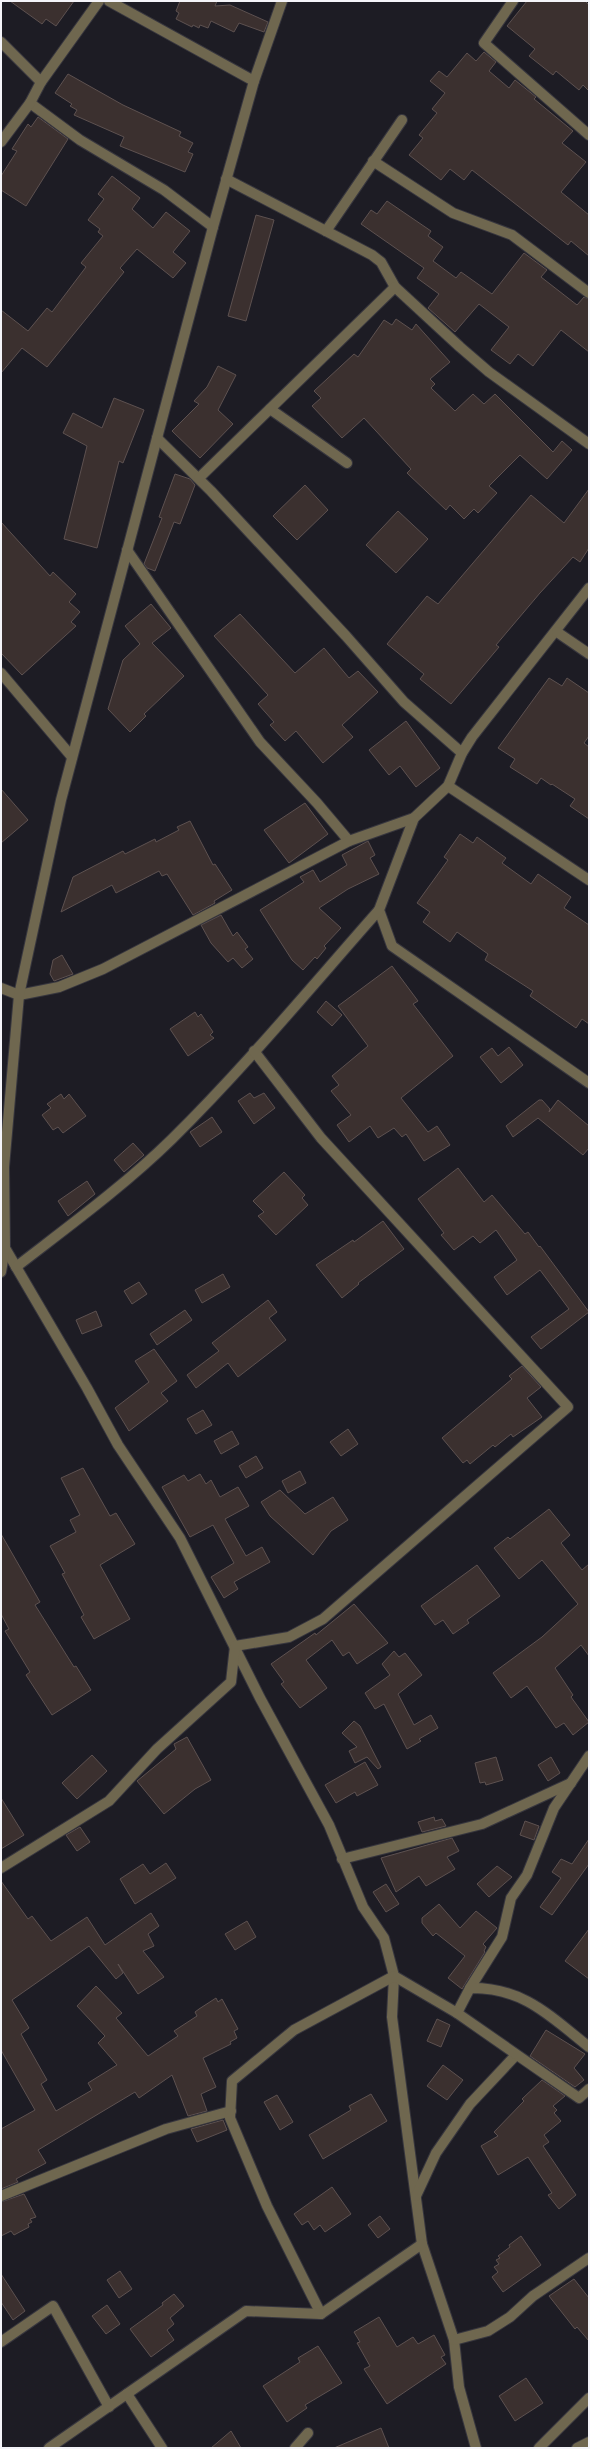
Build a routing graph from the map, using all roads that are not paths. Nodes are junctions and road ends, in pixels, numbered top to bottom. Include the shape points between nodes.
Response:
1 (99, 1) edge
2 (109, 1) edge
3 (282, 1) edge
4 (513, 1) edge
5 (1, 42) edge
6 (254, 81) junction
7 (41, 82) junction
8 (30, 103) junction
9 (402, 120) dead end
10 (589, 135) edge
11 (1, 142) edge
12 (373, 161) junction
13 (226, 179) junction
14 (213, 227) junction
15 (326, 231) junction
16 (395, 287) junction
17 (589, 293) edge
18 (270, 409) junction
19 (157, 438) junction
20 (589, 444) edge
21 (348, 463) dead end
22 (199, 478) junction
23 (127, 550) junction
24 (589, 588) edge
25 (557, 632) junction
26 (589, 654) edge
27 (1, 673) edge
28 (462, 753) junction
29 (72, 757) junction
30 (448, 786) junction
31 (414, 818) junction
32 (349, 841) junction
33 (589, 880) edge
34 (379, 910) junction
35 (1, 988) edge
36 (19, 995) junction
37 (254, 1051) junction
38 (589, 1083) edge
39 (2, 1166) edge
40 (5, 1248) junction
41 (16, 1267) junction
42 (1, 1272) edge
43 (235, 1646) junction
44 (589, 1756) edge
45 (572, 1782) junction
46 (342, 1859) junction
47 (1, 1868) edge
48 (394, 1976) junction
49 (470, 1988) junction
50 (457, 2013) junction
51 (589, 2047) edge
52 (516, 2055) junction
53 (589, 2089) edge
54 (231, 2110) junction
55 (1, 2196) edge
56 (416, 2196) junction
57 (422, 2244) junction
58 (589, 2258) edge
59 (321, 2314) junction
60 (454, 2340) junction
61 (1, 2342) edge
62 (127, 2394) junction
63 (589, 2398) edge
64 (108, 2407) junction
65 (308, 2433) dead end
66 (589, 2442) edge
67 (476, 2447) edge
68 (49, 2448) edge
69 (162, 2448) edge
70 (295, 2448) edge
71 (539, 2448) edge
72 (577, 2448) edge

1 - 7 street
2 - 6 street
3 - 6 street
4 - 10 street via 484,43
5 - 7 street
6 - 13 street
7 - 8 street
8 - 11 street
8 - 14 street via 80,140 164,190
9 - 12 street
12 - 15 street
12 - 17 street via 453,213 512,235
13 - 14 street
13 - 15 street
14 - 19 street
15 - 16 street via 381,262
16 - 18 street
16 - 20 street via 489,372
18 - 21 street
18 - 22 street
19 - 22 street
19 - 23 street
22 - 28 street via 404,702
23 - 29 street
23 - 32 street via 260,742
24 - 25 street
25 - 26 street
25 - 28 street
27 - 29 street
28 - 30 street
29 - 36 street
30 - 31 street
30 - 33 street
31 - 32 street
31 - 34 street
32 - 36 street via 103,969 59,987
34 - 37 street
34 - 38 street via 392,946
35 - 36 street
36 - 39 street
37 - 41 street via 172,1139 104,1199
37 - 43 street via 321,1138 568,1407 323,1619 289,1637
39 - 40 street
40 - 41 street
40 - 42 street
41 - 43 street via 118,1445 180,1538
43 - 46 street via 260,1698 329,1825
43 - 47 street via 231,1682 157,1749 109,1801
44 - 45 street
45 - 46 street via 482,1824
45 - 49 street via 554,1808 527,1875 511,1898 502,1937
46 - 48 street via 363,1907 384,1938
48 - 50 street
48 - 54 street via 294,2030 232,2081
48 - 56 street via 392,2017
49 - 50 street
49 - 51 street via 508,1992 536,2004
50 - 52 street
52 - 53 street via 579,2098
52 - 56 street via 470,2104 436,2153
54 - 55 street via 166,2129
54 - 59 street via 230,2118 268,2206
56 - 57 street
57 - 59 street
57 - 60 street
58 - 60 street via 533,2296 510,2317 488,2331
59 - 62 street via 246,2310
60 - 67 street via 459,2387
61 - 64 street via 53,2306
62 - 64 street
62 - 69 street
63 - 71 street
64 - 68 street
65 - 70 street
66 - 72 street

